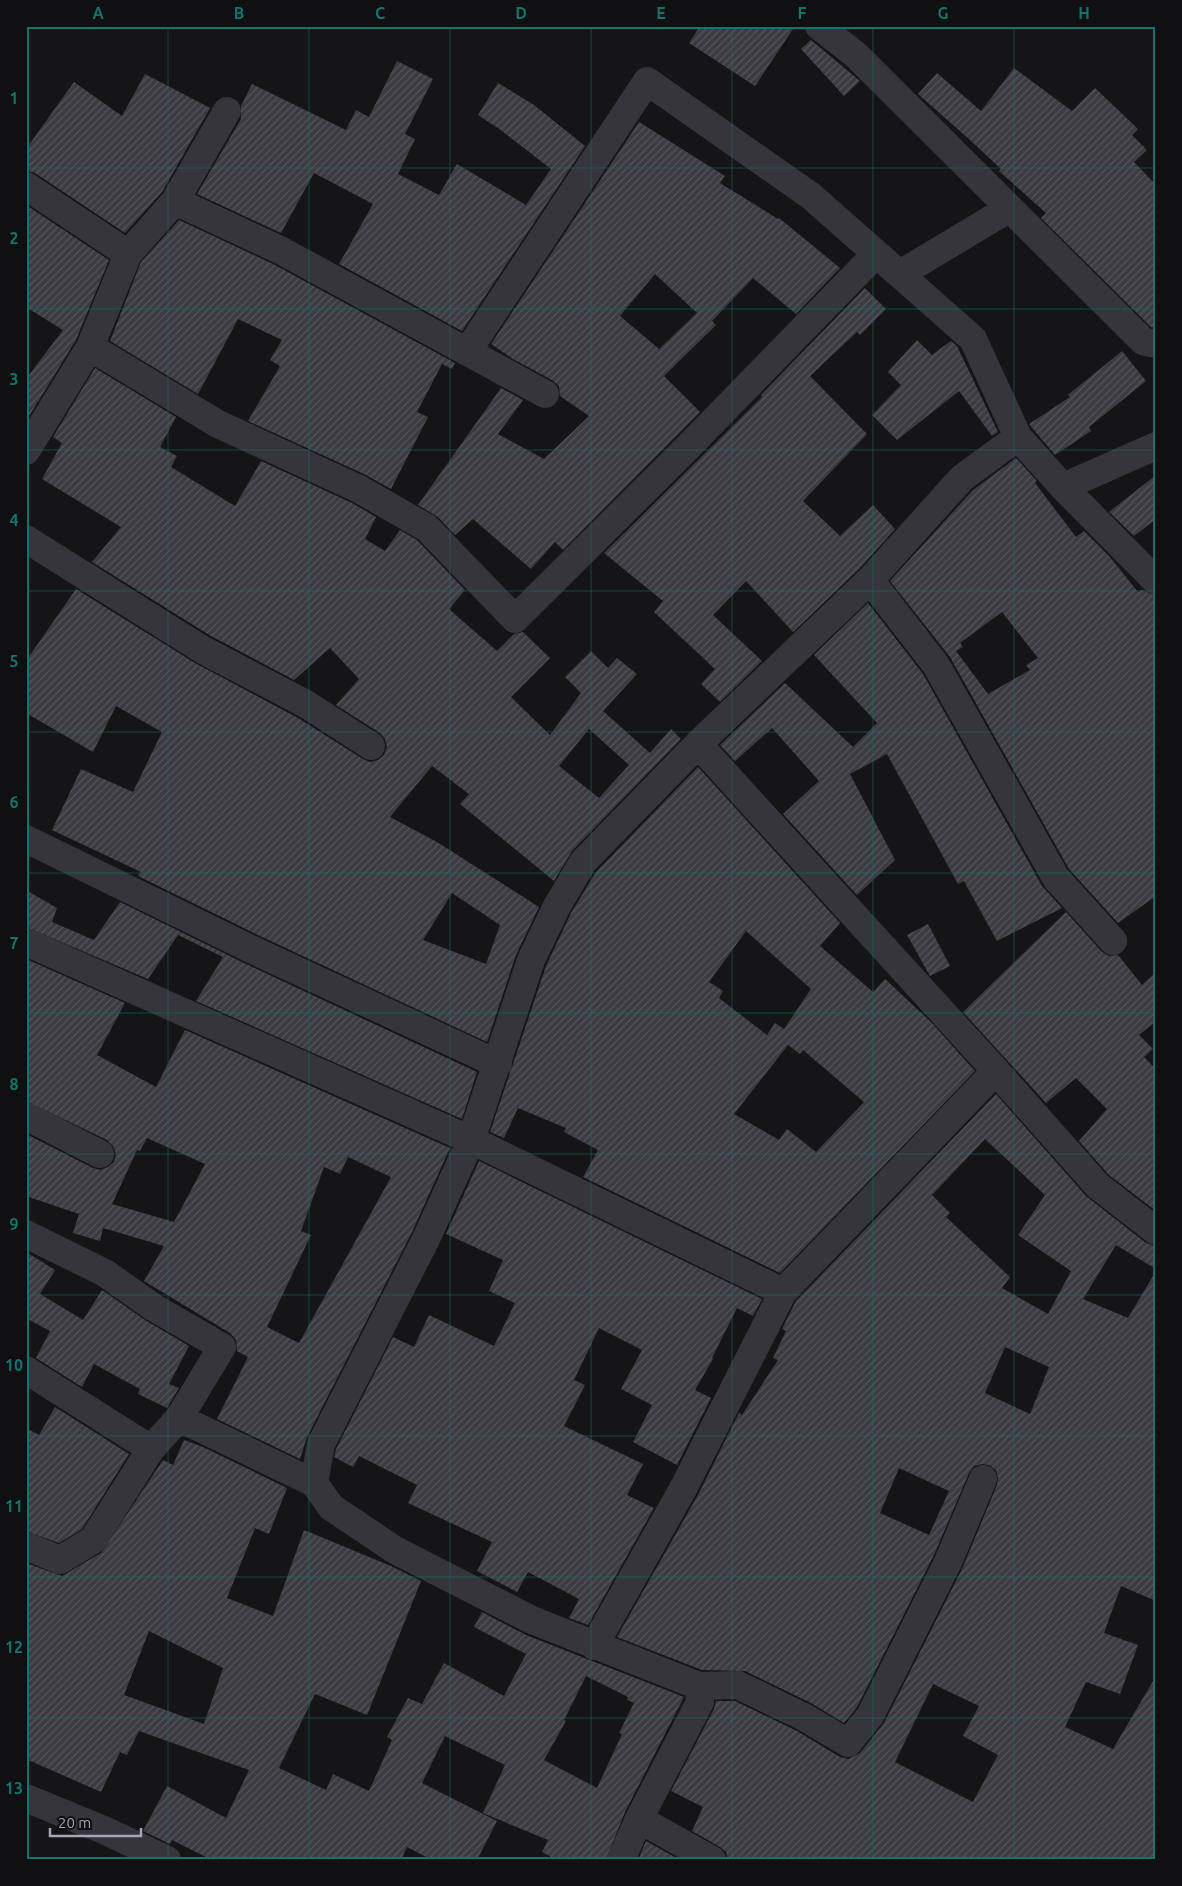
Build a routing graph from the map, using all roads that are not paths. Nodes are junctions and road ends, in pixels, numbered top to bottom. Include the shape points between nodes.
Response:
1 (819, 26) edge
2 (227, 111) dead end
3 (26, 186) edge
4 (175, 201) junction
5 (1010, 208) junction
6 (128, 254) junction
7 (876, 254) junction
8 (900, 274) junction
9 (1156, 344) edge
10 (90, 347) junction
11 (467, 352) junction
12 (545, 394) dead end
13 (1018, 437) junction
14 (1156, 446) edge
15 (26, 451) edge
16 (1063, 487) junction
17 (26, 539) edge
18 (870, 580) junction
19 (1156, 581) edge
20 (698, 744) junction
21 (371, 746) dead end
22 (26, 839) edge
23 (1113, 940) dead end
24 (26, 942) edge
25 (498, 1064) junction
26 (996, 1071) junction
27 (26, 1116) edge
28 (471, 1140) junction
29 (100, 1154) dead end
30 (1156, 1230) edge
31 (26, 1234) edge
32 (784, 1292) junction
33 (26, 1370) edge
34 (179, 1418) junction
35 (151, 1449) junction
36 (983, 1479) dead end
37 (314, 1483) junction
38 (26, 1546) edge
39 (594, 1646) junction
40 (700, 1686) junction
41 (26, 1798) edge
42 (639, 1819) junction
43 (166, 1860) edge
44 (621, 1860) edge
45 (712, 1860) edge

1 - 5 street via 856,55
2 - 4 street
3 - 6 street
4 - 6 street
4 - 11 street via 280,250
5 - 8 street
5 - 9 street via 1142,341
6 - 10 street
7 - 8 street
7 - 10 street via 515,619 427,528 359,489 218,424
7 - 11 street via 811,196 647,81
8 - 13 street via 973,339
10 - 15 street
11 - 12 street
13 - 16 street
13 - 18 street via 962,478
14 - 16 street
16 - 19 street
17 - 21 street via 202,650 306,704
18 - 20 street
18 - 23 street via 936,666 1056,878
20 - 25 street via 583,862 531,960
20 - 26 street
22 - 25 street via 253,950
24 - 28 street
25 - 28 street
26 - 30 street via 1098,1186
26 - 32 street
27 - 29 street
28 - 32 street
28 - 37 street via 426,1239 321,1444
31 - 34 street via 105,1273 153,1307 222,1346
32 - 39 street via 684,1487
33 - 35 street
34 - 35 street
34 - 37 street
35 - 38 street via 93,1540 60,1560
36 - 40 street via 948,1562 883,1691 870,1716 848,1743 738,1685
37 - 39 street via 331,1507 395,1550 532,1620
39 - 40 street
40 - 42 street via 700,1702
41 - 43 street
42 - 44 street
42 - 45 street

